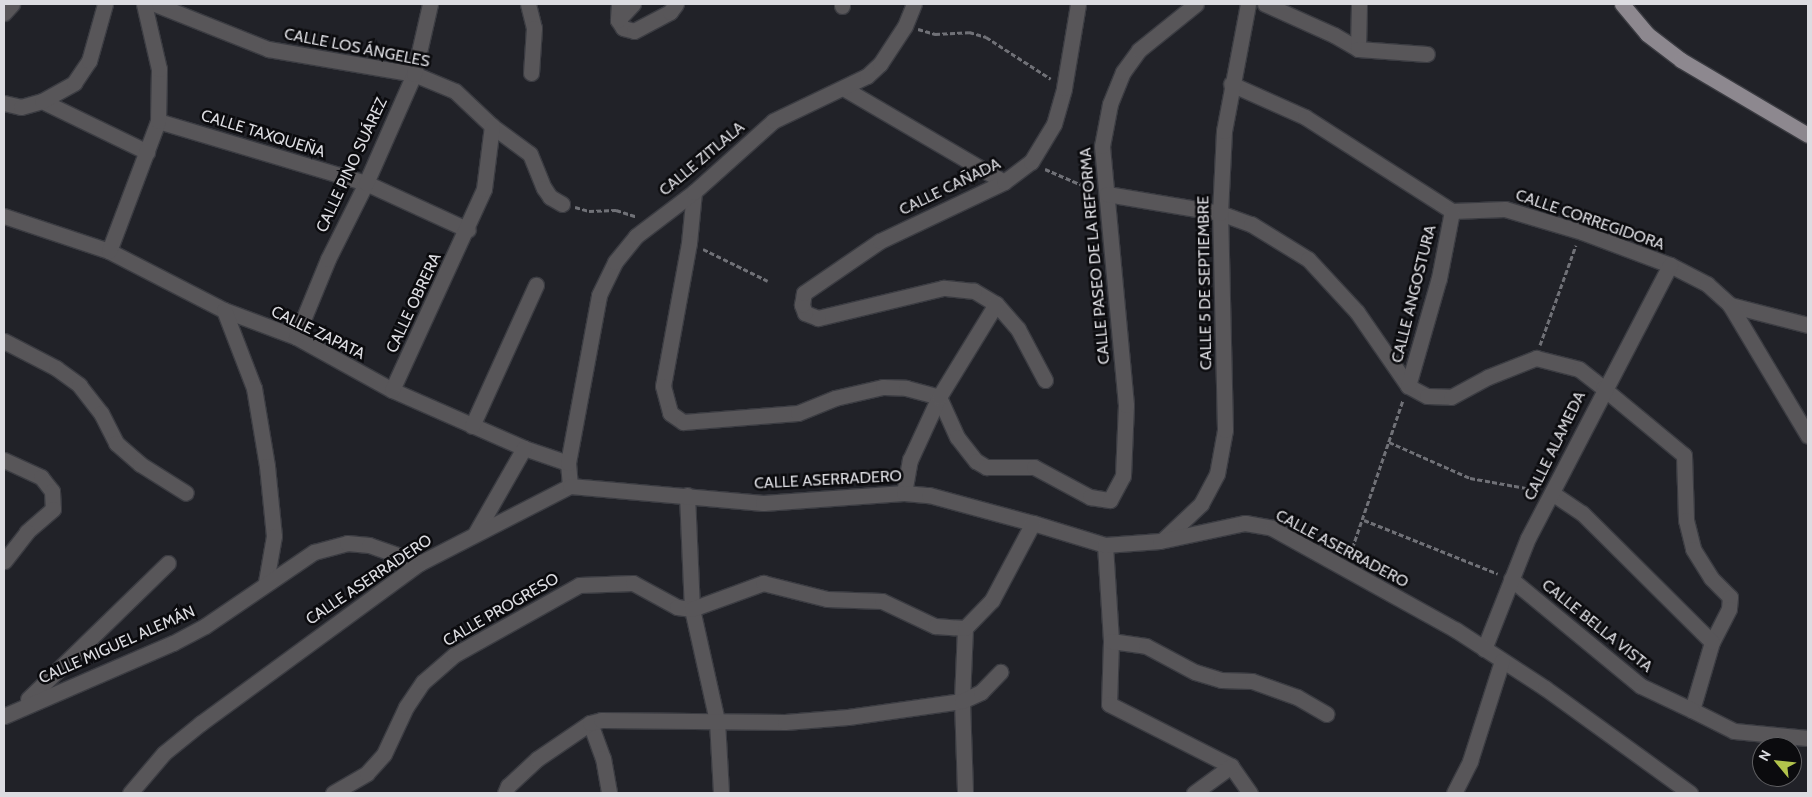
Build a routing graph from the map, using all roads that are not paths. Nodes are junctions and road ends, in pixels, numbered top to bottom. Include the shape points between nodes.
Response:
1 (12, 4) edge
2 (105, 4) edge
3 (144, 4) edge
4 (155, 4) edge
5 (430, 4) edge
6 (528, 4) edge
7 (619, 4) edge
8 (634, 4) edge
9 (676, 4) edge
10 (914, 4) edge
11 (1078, 4) edge
12 (1196, 4) edge
13 (1248, 4) edge
14 (1265, 4) edge
15 (1359, 4) edge
16 (1622, 4) edge
17 (4, 13) edge
18 (618, 20) junction
19 (1358, 49) junction
20 (1427, 54) dead end
21 (531, 73) dead end
22 (414, 74) junction
23 (1231, 84) junction
24 (845, 89) junction
25 (42, 101) junction
26 (4, 103) edge
27 (158, 121) junction
28 (492, 126) junction
29 (1808, 135) edge
30 (147, 152) junction
31 (1004, 182) junction
32 (366, 183) junction
33 (694, 192) junction
34 (1107, 194) junction
35 (562, 204) road end
36 (1452, 211) junction
37 (1220, 213) junction
38 (4, 216) edge
39 (468, 230) junction
40 (109, 251) junction
41 (1670, 265) junction
42 (536, 285) dead end
43 (996, 304) junction
44 (1730, 305) junction
45 (224, 310) junction
46 (1808, 325) edge
47 (296, 337) junction
48 (4, 341) edge
49 (1045, 380) dead end
50 (1408, 386) junction
51 (1603, 388) junction
52 (392, 390) junction
53 (939, 397) junction
54 (472, 426) junction
55 (1808, 436) edge
56 (524, 448) junction
57 (4, 460) edge
58 (568, 463) junction
59 (570, 486) junction
60 (904, 492) junction
61 (186, 493) dead end
62 (1552, 493) junction
63 (687, 495) junction
64 (1033, 523) junction
65 (475, 534) junction
66 (1160, 541) junction
67 (1105, 545) junction
68 (4, 561) edge
69 (168, 563) dead end
70 (420, 563) junction
71 (1511, 578) junction
72 (266, 582) junction
73 (692, 609) junction
74 (965, 628) junction
75 (1111, 641) junction
76 (1712, 642) junction
77 (1484, 649) junction
78 (1502, 661) junction
79 (1000, 672) dead end
80 (962, 700) junction
81 (19, 707) junction
82 (1692, 710) junction
83 (1326, 714) dead end
84 (4, 716) edge
85 (717, 721) junction
86 (590, 724) junction
87 (1808, 738) edge
88 (1231, 766) junction
89 (130, 793) edge
90 (333, 793) edge
91 (505, 793) edge
92 (609, 793) edge
93 (721, 793) edge
94 (965, 793) edge
95 (1194, 793) edge
96 (1250, 793) edge
97 (1454, 793) edge
98 (1690, 793) edge

1 - 17 street
2 - 25 street via 89,61 74,83
3 - 27 street via 159,69
4 - 22 street, CALLE LOS ÁNGELES via 268,49
5 - 22 street, CALLE PINO SUÁREZ
6 - 21 street via 534,28
7 - 18 street
8 - 18 street
9 - 18 street via 670,12 634,31 622,28
10 - 24 street, CALLE ZITLALA via 905,26 880,64
11 - 31 street, CALLE CAÑADA via 1064,88 1054,124 1031,162
12 - 34 street, CALLE PASEO DE LA REFORMA via 1139,50 1123,72 1110,104 1102,146
13 - 23 street, CALLE 5 DE SEPTIEMBRE
14 - 19 street
15 - 19 street
16 - 29 main road via 1647,34 1681,60 1720,86
19 - 20 street
22 - 28 street, CALLE LOS ÁNGELES via 456,91
22 - 32 street, CALLE PINO SUÁREZ
23 - 36 street via 1305,117
23 - 37 street, CALLE 5 DE SEPTIEMBRE via 1224,131
24 - 31 street
24 - 33 street, CALLE ZITLALA via 773,121
25 - 26 street via 21,107
25 - 30 street
27 - 30 street
27 - 32 street, CALLE TAXQUEÑA
28 - 35 street, CALLE LOS ÁNGELES via 530,154 544,188 550,197
28 - 39 street, CALLE OBRERA via 484,189
30 - 40 street
31 - 43 street, CALLE CAÑADA via 880,241 804,293 802,305 805,313 818,318 943,288 974,291
32 - 39 street, CALLE TAXQUEÑA
32 - 47 street, CALLE PINO SUÁREZ via 328,259
33 - 53 street via 689,243 663,386 670,413 683,422 798,413 835,398 883,387 906,388
33 - 58 street, CALLE ZITLALA via 636,236 615,262 599,295
34 - 37 street
34 - 53 street, CALLE PASEO DE LA REFORMA via 1126,405 1123,476 1110,500 1102,501 1034,467 986,467 976,461 957,437
36 - 41 street, CALLE CORREGIDORA via 1505,209 1582,232
36 - 50 street, CALLE ANGOSTURA via 1439,278
37 - 50 street via 1251,224 1308,259 1357,312
37 - 66 street, CALLE 5 DE SEPTIEMBRE via 1225,430 1217,474 1201,504
38 - 40 street, CALLE ZAPATA
39 - 52 street, CALLE OBRERA
40 - 45 street, CALLE ZAPATA
41 - 44 street, CALLE CORREGIDORA via 1707,284
41 - 51 street, CALLE ALAMEDA
42 - 54 street
43 - 49 street via 1018,329
43 - 53 street
44 - 46 street, CALLE CORREGIDORA
44 - 55 street
45 - 47 street, CALLE ZAPATA
45 - 72 street via 254,388 267,466 274,536
47 - 52 street, CALLE ZAPATA
48 - 61 street via 56,368 79,386 101,413 116,443 140,464
50 - 51 street via 1427,396 1451,397 1488,377 1536,358 1579,369
51 - 62 street, CALLE ALAMEDA
51 - 76 street via 1684,455 1686,520 1693,549 1711,578 1730,597 1729,609
52 - 54 street, CALLE ZAPATA
53 - 60 street via 910,460
54 - 56 street, CALLE ZAPATA
56 - 58 street, CALLE ZAPATA
56 - 65 street
57 - 68 street via 41,477 52,491 53,509 27,532
58 - 59 street
59 - 63 street, CALLE ASERRADERO
59 - 65 street, CALLE ASERRADERO
60 - 63 street, CALLE ASERRADERO via 763,503
60 - 64 street, CALLE ASERRADERO
62 - 71 street, CALLE ALAMEDA
62 - 76 street via 1582,513
63 - 73 street
64 - 67 street, CALLE ASERRADERO
64 - 74 street via 992,600
65 - 70 street, CALLE ASERRADERO
66 - 67 street, CALLE ASERRADERO
66 - 77 street, CALLE ASERRADERO via 1245,523 1272,528
67 - 75 street
69 - 81 street
70 - 72 street, CALLE MIGUEL ALEMÁN via 369,545 347,543 314,552
70 - 89 street, CALLE ASERRADERO via 201,723 164,753
71 - 77 street, CALLE ALAMEDA
71 - 82 street, CALLE BELLA VISTA via 1641,686
72 - 81 street, CALLE MIGUEL ALEMÁN via 205,626 173,643
73 - 74 street via 763,583 827,599 882,601 935,626
73 - 85 street
73 - 90 street, CALLE PROGRESO via 677,607 633,583 579,585 454,655 423,682 406,707 384,754 372,767
74 - 80 street
75 - 83 street via 1146,646 1195,672 1221,680 1252,682 1297,697
75 - 88 street via 1109,704
76 - 82 street
77 - 78 street, CALLE ASERRADERO
78 - 97 street via 1470,761
78 - 98 street, CALLE ASERRADERO
79 - 80 street via 981,692
80 - 85 street via 848,717 785,722
80 - 94 street
81 - 84 street, CALLE MIGUEL ALEMÁN
82 - 87 street, CALLE BELLA VISTA via 1734,731
85 - 86 street via 602,720
85 - 93 street
86 - 91 street via 537,758 508,786
86 - 92 street via 603,758
88 - 95 street
88 - 96 street

